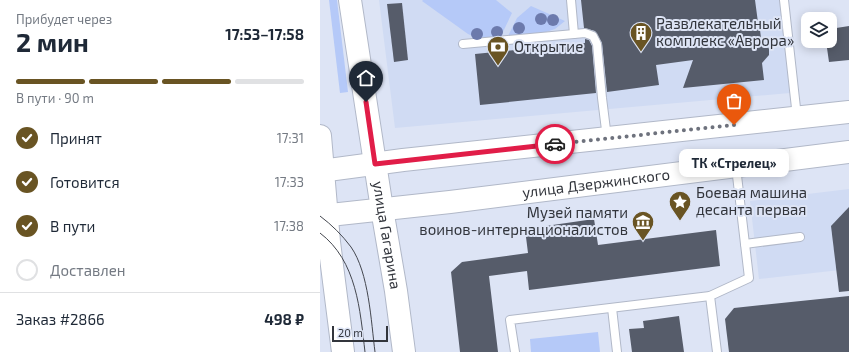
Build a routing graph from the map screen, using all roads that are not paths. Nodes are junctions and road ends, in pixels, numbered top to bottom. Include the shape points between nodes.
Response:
1 (350, 0) edge
2 (571, 0) edge
3 (784, 0) edge
4 (574, 34) junction
5 (463, 44) dead end
6 (849, 112) edge
7 (797, 118) junction
8 (320, 136) edge
9 (608, 139) junction
10 (849, 152) edge
11 (375, 164) junction
12 (736, 166) junction
13 (322, 171) edge
14 (382, 209) junction
15 (323, 216) edge
16 (800, 237) dead end
17 (744, 244) junction
18 (710, 296) junction
19 (612, 308) junction
20 (343, 352) edge
21 (404, 352) edge
22 (515, 352) edge
23 (617, 352) edge
24 (717, 352) edge

1 - 11 main road, улица Гагарина
2 - 4 lane
3 - 7 lane
4 - 5 lane
4 - 9 lane via 585,33 593,36 597,44
6 - 7 main road
7 - 9 main road
8 - 13 main road
9 - 11 main road
10 - 12 main road, улица Дзержинского
11 - 13 main road
11 - 14 main road, улица Гагарина
12 - 14 main road, улица Дзержинского
12 - 17 lane
13 - 15 main road
14 - 15 main road, улица Дзержинского
14 - 21 main road, улица Гагарина
15 - 20 main road
16 - 17 lane
17 - 18 lane via 749,278
18 - 19 lane
18 - 24 lane
19 - 22 lane via 510,320
19 - 23 lane

